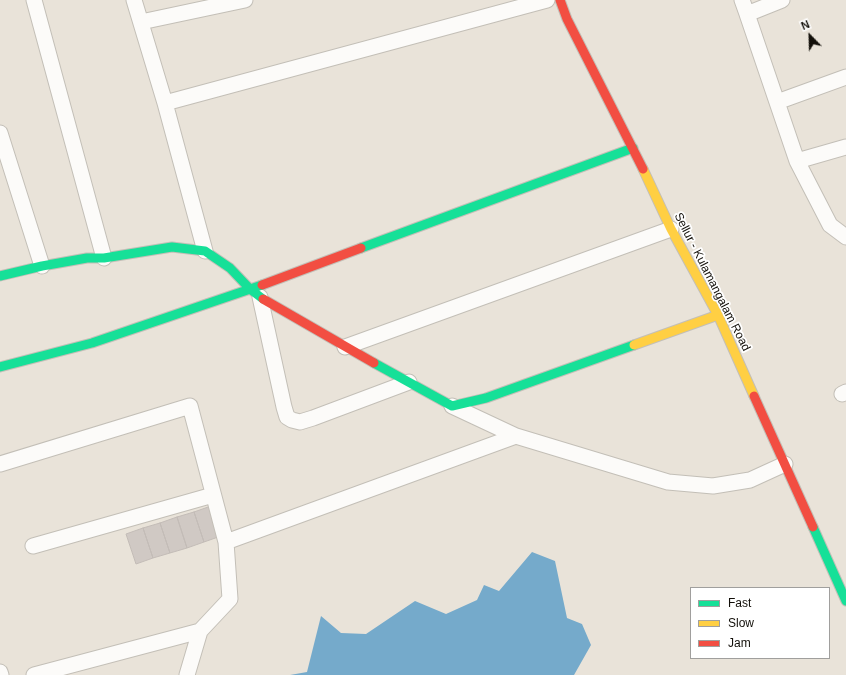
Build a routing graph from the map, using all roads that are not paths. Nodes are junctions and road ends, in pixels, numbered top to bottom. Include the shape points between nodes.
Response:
1 (34, 0) edge
2 (134, 0) edge
3 (245, 0) edge
4 (547, 0) edge
5 (560, 0) edge
6 (782, 0) edge
7 (744, 7) edge
8 (141, 22) junction
9 (846, 77) edge
10 (777, 102) junction
11 (165, 103) junction
12 (0, 133) edge
13 (846, 146) edge
14 (633, 148) junction
15 (797, 161) junction
16 (6, 170) edge
17 (671, 229) junction
18 (846, 238) edge
19 (205, 251) junction
20 (104, 258) junction
21 (42, 266) junction
22 (0, 276) edge
23 (255, 293) junction
24 (718, 315) junction
25 (345, 347) junction
26 (0, 367) edge
27 (409, 382) junction
28 (452, 406) junction
29 (516, 436) junction
30 (0, 464) edge
31 (785, 464) junction
32 (214, 495) junction
33 (226, 542) junction
34 (33, 546) dead end
35 (835, 575) junction
36 (846, 575) edge
37 (846, 601) edge
38 (200, 631) junction
39 (0, 672) edge
40 (1, 675) edge
41 (34, 675) edge
42 (187, 675) edge

1 - 20 street
2 - 8 street
3 - 8 street
4 - 11 street
5 - 14 street, Sellur - Kulamangalam Road via 567,19
6 - 7 street
7 - 10 street
8 - 11 street
9 - 10 street
10 - 15 street
11 - 19 street
12 - 16 street
13 - 15 street
14 - 17 street, Sellur - Kulamangalam Road
14 - 23 street
15 - 18 street via 830,225
16 - 21 street
17 - 24 street, Sellur - Kulamangalam Road
17 - 25 street
19 - 20 street via 172,247
19 - 23 street via 230,268
20 - 21 street via 87,258
21 - 22 street
23 - 25 street
23 - 26 street via 92,343
23 - 27 street via 284,407 287,417 292,420 300,422 313,418
24 - 28 street via 486,398
24 - 31 street, Sellur - Kulamangalam Road
25 - 27 street
27 - 28 street
28 - 29 street
29 - 31 street via 668,482 712,486 750,480
29 - 33 street
30 - 32 street via 190,406
31 - 35 street, Sellur - Kulamangalam Road
32 - 33 street
32 - 34 street
33 - 38 street via 230,599
35 - 36 street
35 - 37 street, Sellur - Kulamangalam Road
38 - 41 street
38 - 42 street
39 - 40 street

